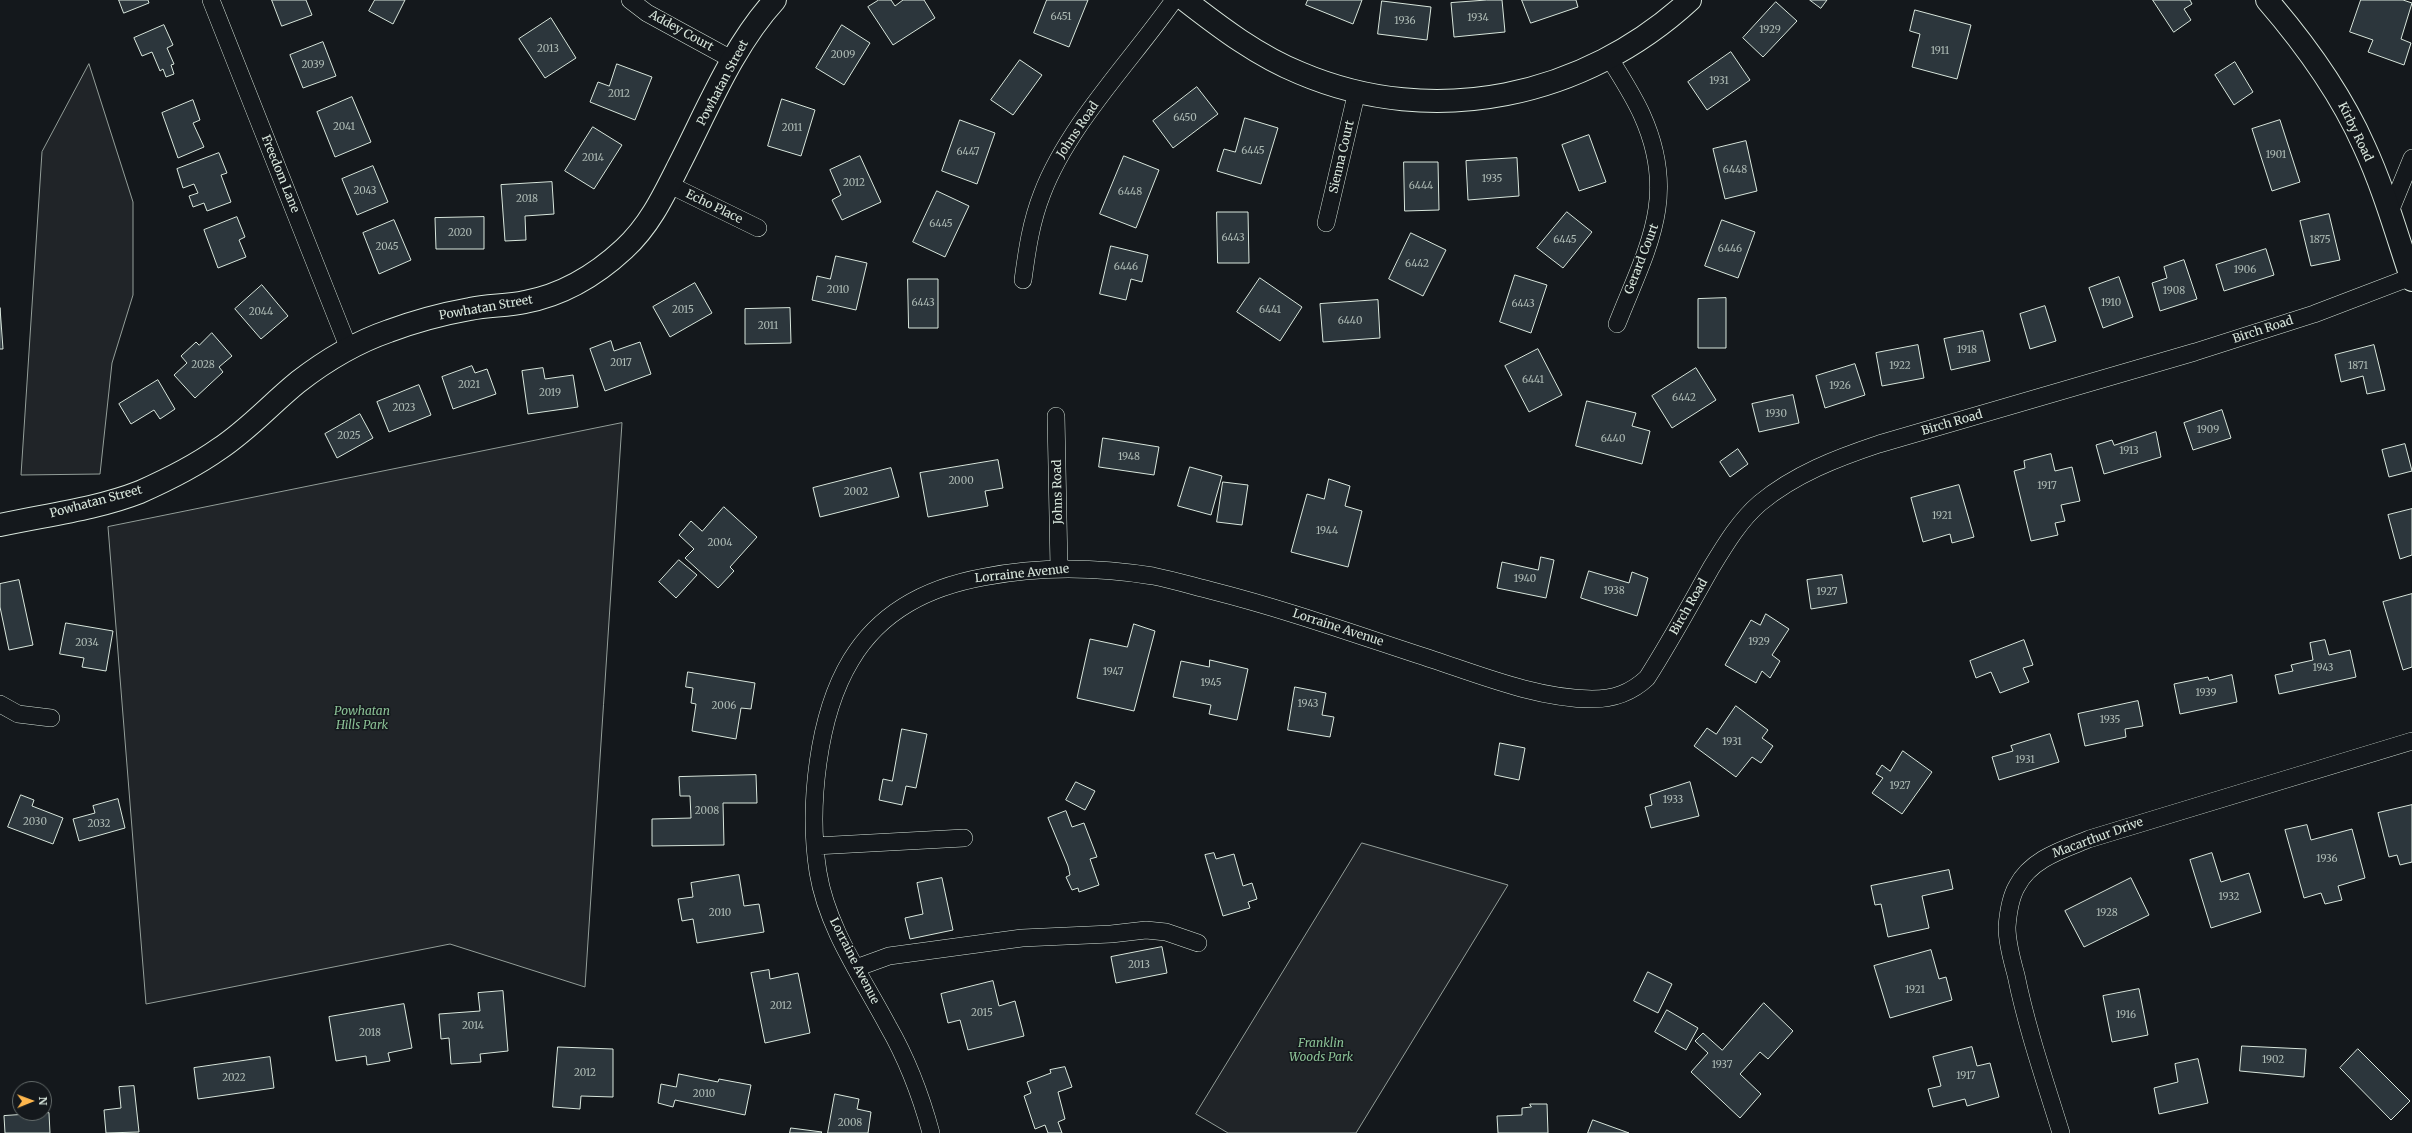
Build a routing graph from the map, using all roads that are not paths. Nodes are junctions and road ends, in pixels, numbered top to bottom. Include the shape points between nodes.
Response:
1 (211, 0) edge
2 (630, 0) edge
3 (775, 0) edge
4 (1174, 0) edge
5 (1185, 0) edge
6 (1690, 0) edge
7 (2267, 0) edge
8 (1610, 59) junction
9 (733, 60) junction
10 (1357, 91) junction
11 (2412, 158) edge
12 (670, 184) junction
13 (2389, 214) junction
14 (1326, 223) dead end
15 (758, 228) dead end
16 (2412, 278) edge
17 (1023, 280) dead end
18 (1617, 324) dead end
19 (349, 349) junction
20 (1056, 416) dead end
21 (0, 525) edge
22 (1059, 568) junction
23 (1589, 699) joint
24 (0, 704) edge
25 (51, 718) dead end
26 (2412, 741) edge
27 (964, 838) dead end
28 (815, 846) junction
29 (1198, 943) dead end
30 (856, 968) junction
31 (931, 1133) edge
32 (2061, 1133) edge

1 - 19 street, Freedom Lane
2 - 9 street, Addey Court via 647,13
3 - 9 street, Powhatan Street via 751,30
4 - 17 street, Johns Road via 1075,130 1058,160 1042,193 1028,235
5 - 10 street via 1220,28 1263,55 1299,73
6 - 8 street via 1672,17
7 - 13 street, Kirby Road via 2314,58 2344,106 2365,147
8 - 10 street via 1538,88 1496,97 1455,101 1410,100
8 - 18 street, Gerard Court via 1642,114 1653,143 1659,168 1660,193 1658,217 1652,237
9 - 12 street, Powhatan Street
10 - 14 street, Sienna Court
11 - 13 street
12 - 15 street, Echo Place
12 - 19 street, Powhatan Street via 651,219 625,249 572,287 525,302 472,308 426,318 385,332
13 - 16 street, Kirby Road
16 - 23 street, Birch Road via 2314,314 2195,352 1879,444 1797,477 1760,503 1732,536 1647,678 1620,696
19 - 21 street, Powhatan Street via 300,381 219,450 180,473 138,492 93,505
20 - 22 street, Johns Road
22 - 23 street, Lorraine Avenue via 1092,569 1156,577 1285,611 1505,683 1566,697
22 - 28 street, Lorraine Avenue via 998,574 943,586 914,599 876,626 859,646 845,670 827,721 820,757
24 - 25 street via 18,714
26 - 32 street, Macarthur Drive via 2089,839 2052,853 2036,863 2023,876 2016,887 2010,906 2008,940 2021,998
27 - 28 street
28 - 30 street, Lorraine Avenue via 819,876 832,920
29 - 30 street via 1166,932 1146,930 1022,938 889,956
30 - 31 street, Lorraine Avenue via 891,1030 913,1079

